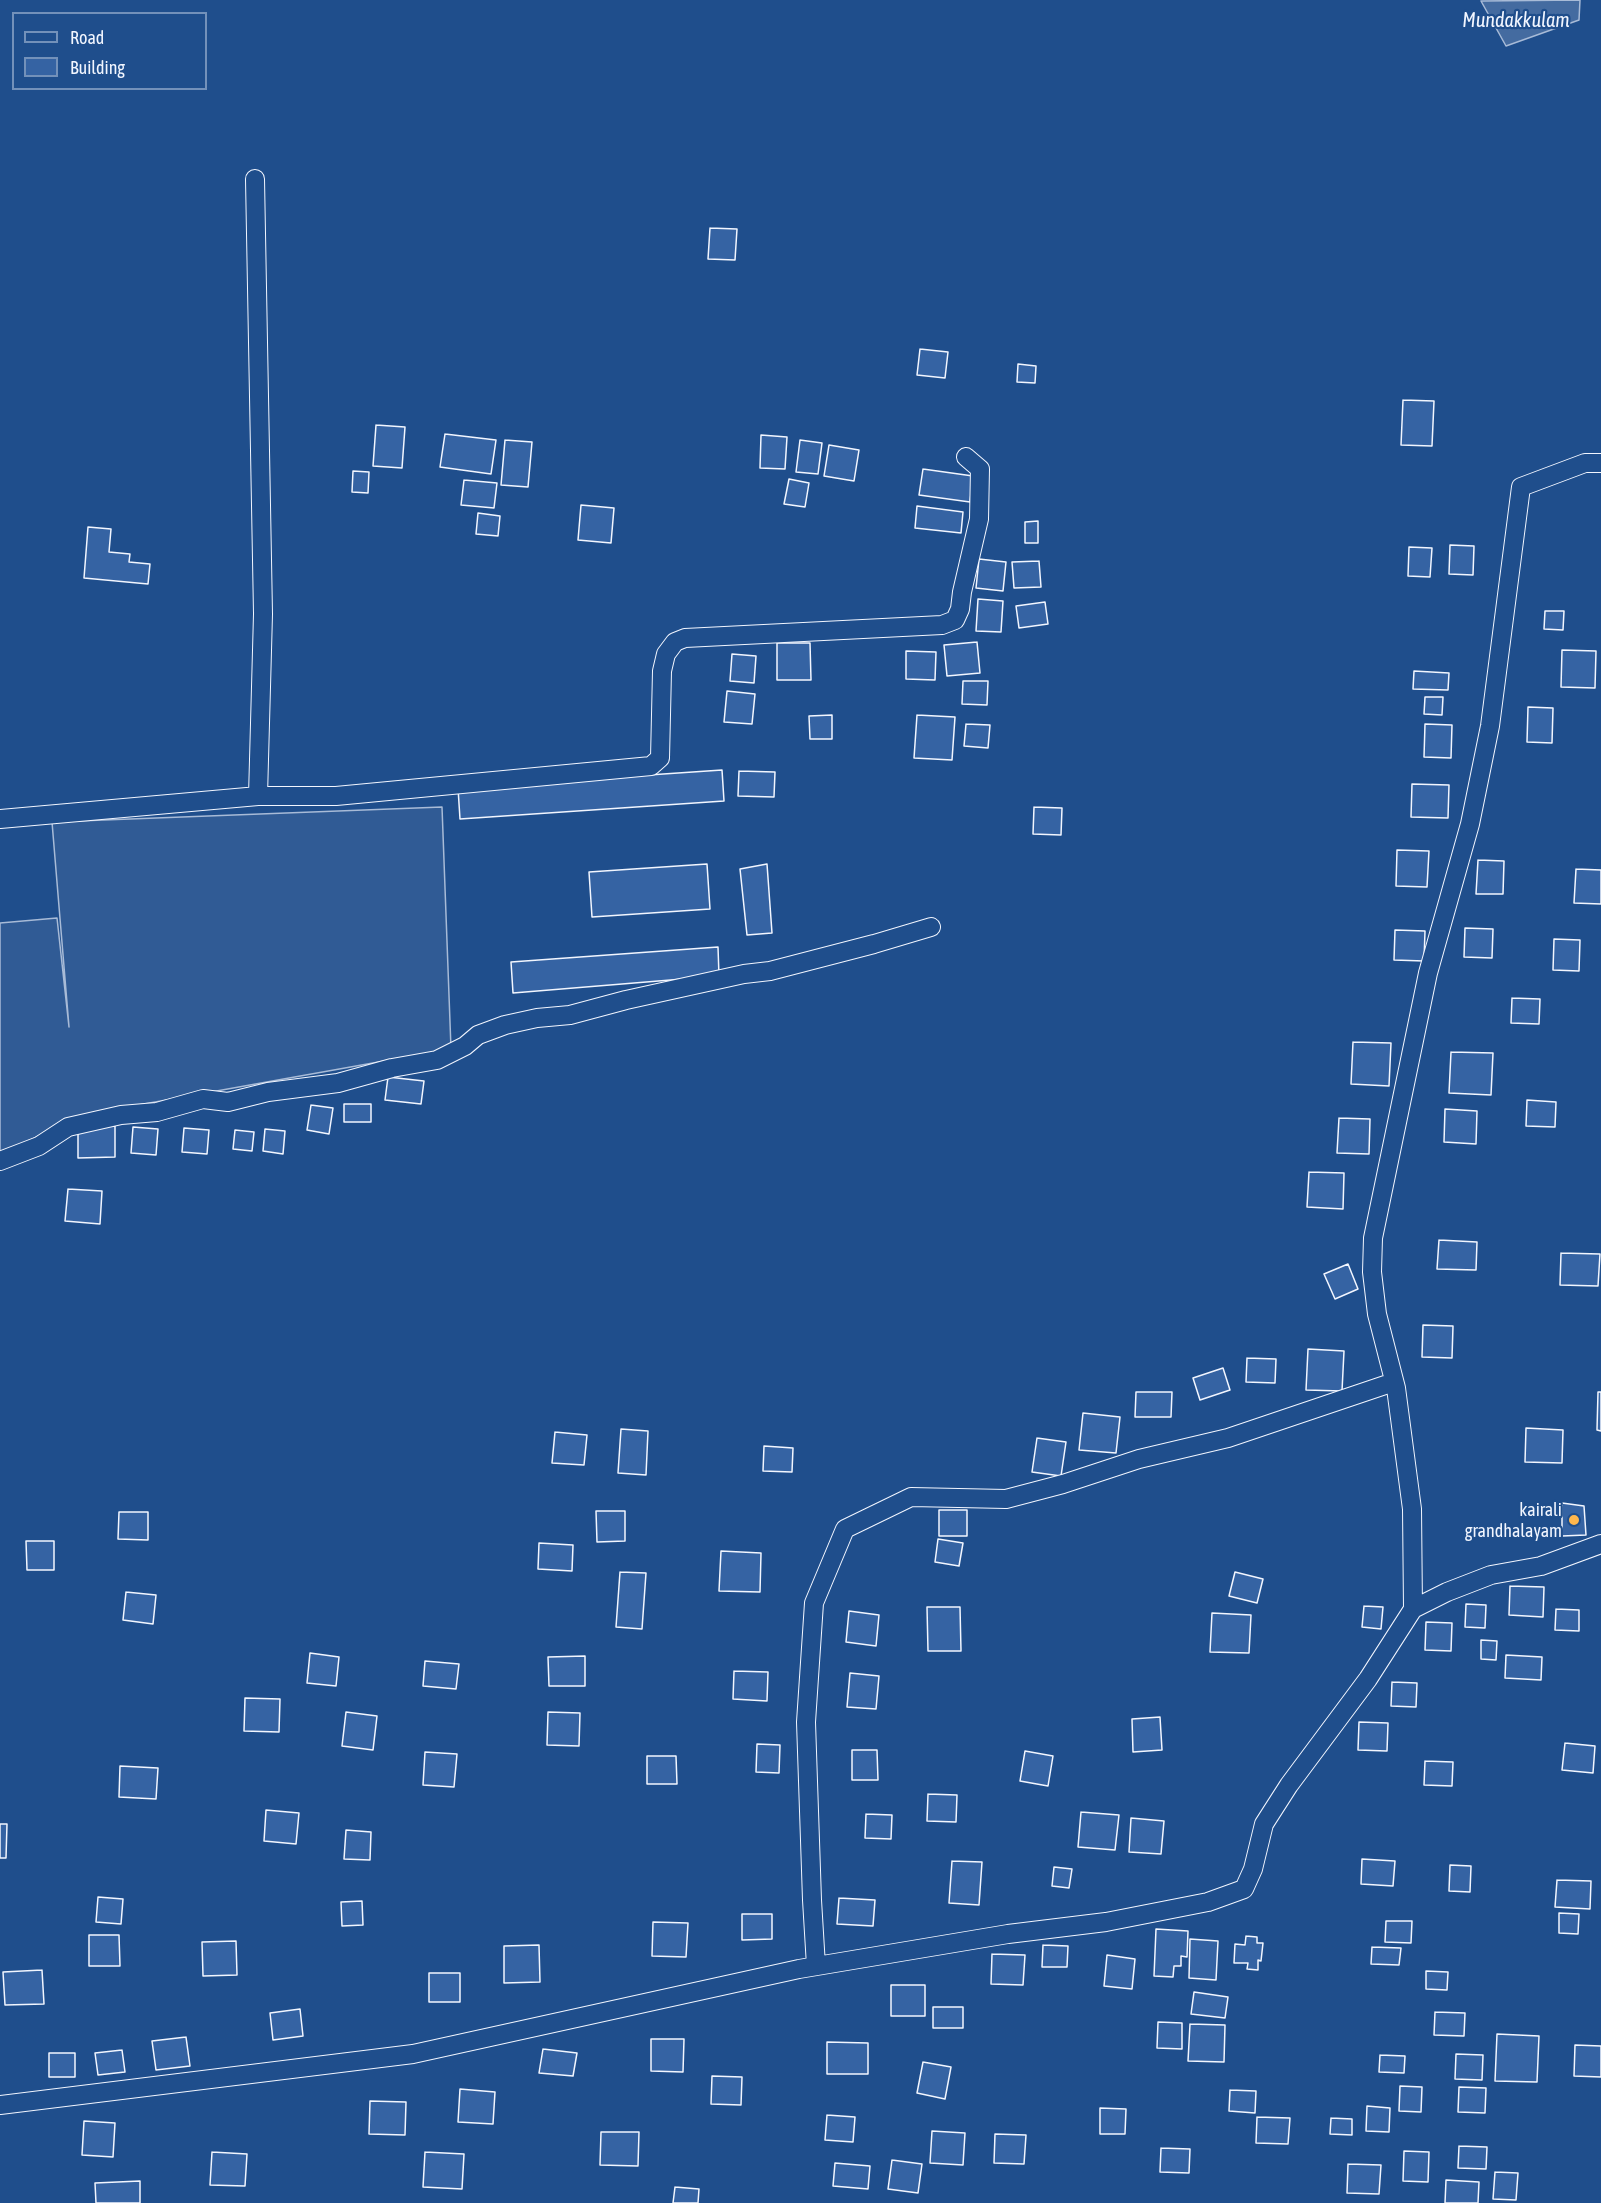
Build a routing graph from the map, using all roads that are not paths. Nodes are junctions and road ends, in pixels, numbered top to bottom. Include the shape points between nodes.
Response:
1 (255, 179) dead end
2 (966, 457) dead end
3 (1601, 463) edge
4 (258, 796) junction
5 (0, 819) edge
6 (931, 927) dead end
7 (0, 1161) edge
8 (1394, 1382) junction
9 (1601, 1544) edge
10 (1413, 1609) junction
11 (816, 1966) junction
12 (0, 2104) edge

1 - 4 street via 263,614
2 - 4 street via 980,469 979,519 955,620 942,625 685,638 675,642 666,654 662,671 660,758 651,766 336,796
3 - 8 street via 1585,463 1521,488 1490,726 1470,824 1428,973 1373,1238 1377,1314
4 - 5 street
6 - 7 street via 770,971 505,1025 478,1035 437,1059 338,1083 268,1092 228,1102 203,1099 157,1112 121,1115 68,1127 39,1146
8 - 10 street via 1412,1509
8 - 11 street via 1228,1438 1139,1459 1006,1499 911,1497 845,1529 814,1603 806,1722
9 - 10 street via 1541,1566 1491,1575
10 - 11 street via 1264,1824 1244,1889 1208,1902 1106,1922
11 - 12 street via 413,2054

